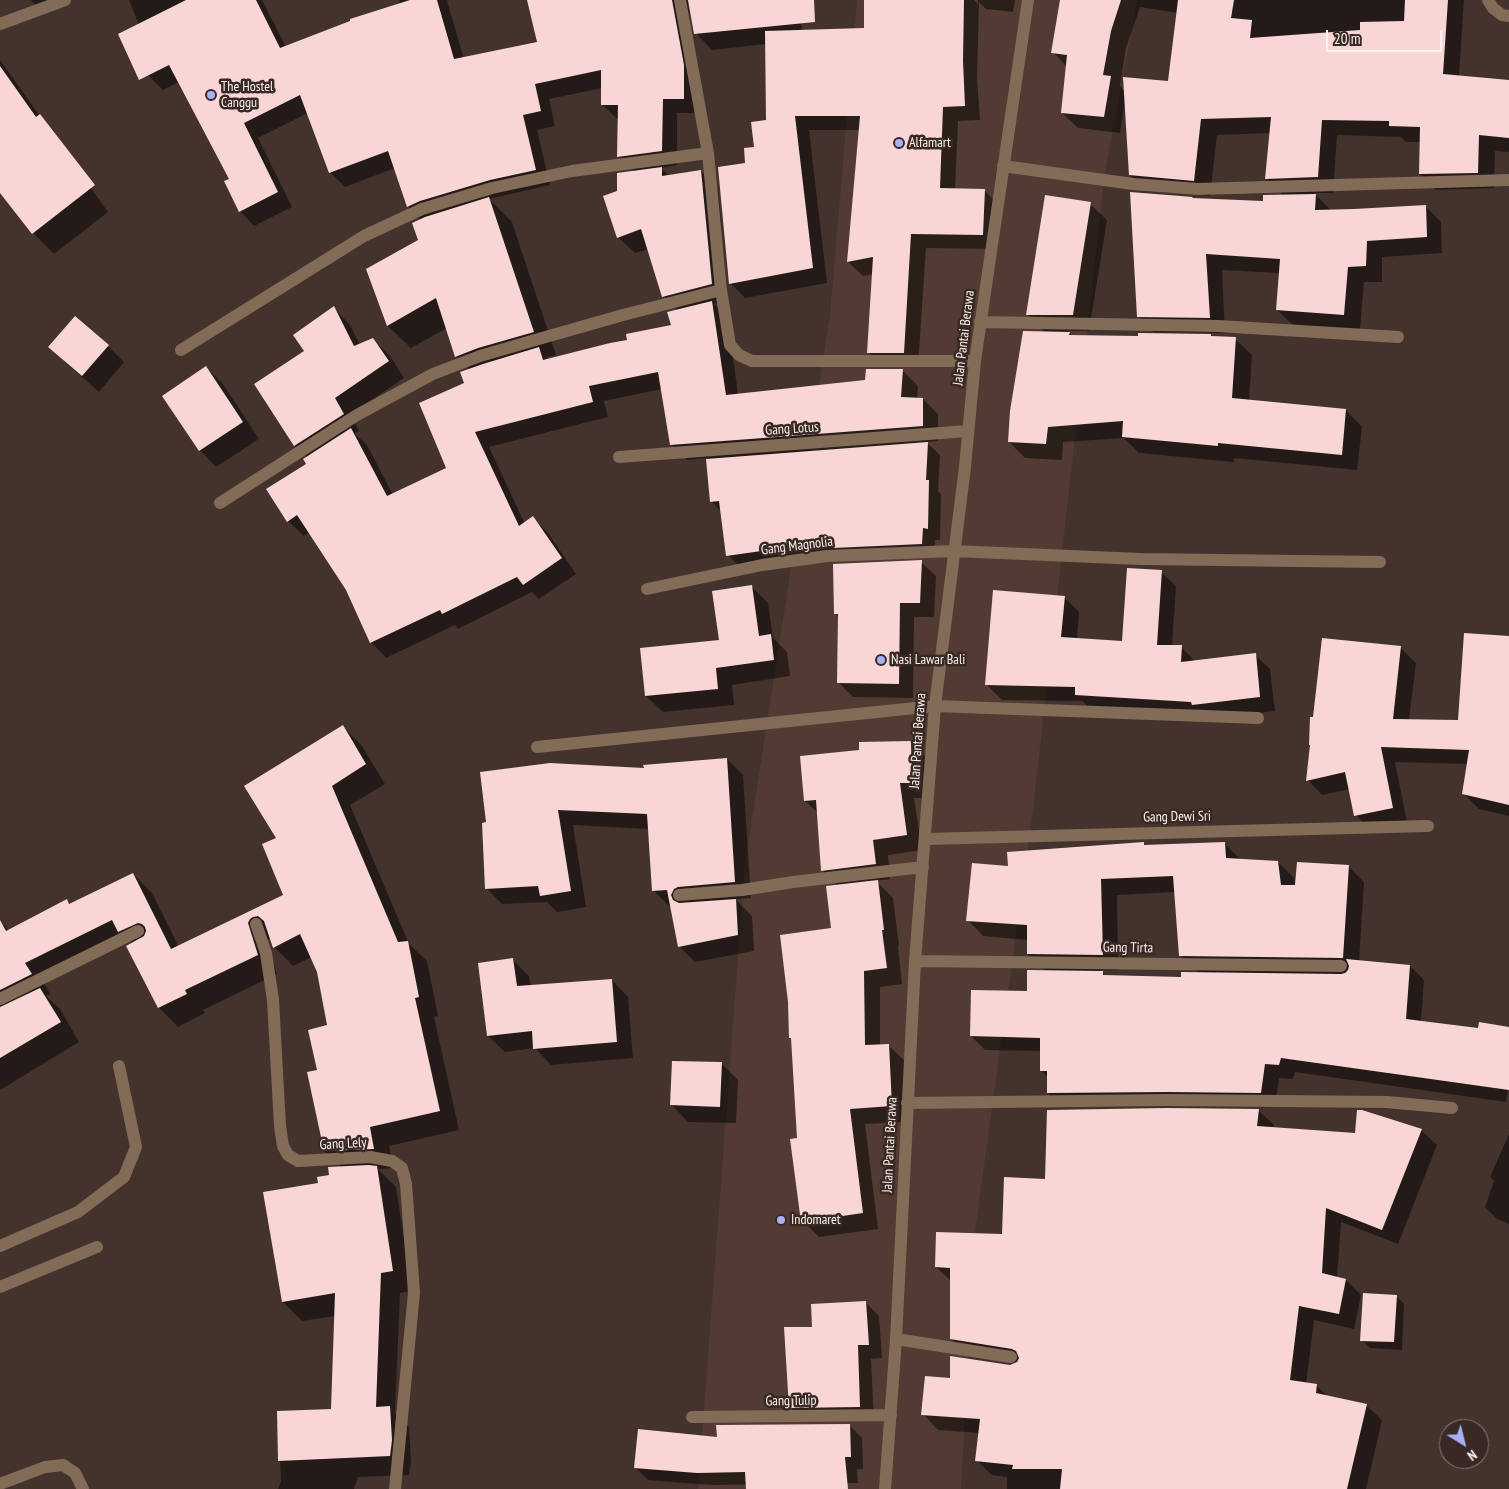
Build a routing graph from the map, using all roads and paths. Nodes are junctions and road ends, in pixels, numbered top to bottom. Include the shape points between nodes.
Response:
1 (64, 0) edge
2 (680, 0) edge
3 (1028, 0) edge
4 (1488, 0) edge
5 (1509, 16) edge
6 (0, 24) edge
7 (708, 153) junction
8 (1003, 166) junction
9 (1509, 180) edge
10 (721, 290) junction
11 (980, 322) junction
12 (1398, 337) dead end
13 (181, 350) dead end
14 (975, 362) junction
15 (968, 431) junction
16 (619, 457) dead end
17 (220, 503) dead end
18 (954, 551) junction
19 (1380, 562) dead end
20 (647, 589) dead end
21 (935, 706) junction
22 (1258, 718) dead end
23 (538, 747) dead end
24 (1428, 826) dead end
25 (926, 838) junction
26 (923, 867) junction
27 (679, 896) dead end
28 (256, 924) dead end
29 (138, 930) dead end
30 (915, 961) junction
31 (1341, 966) dead end
32 (0, 999) edge
33 (119, 1066) dead end
34 (907, 1103) junction
35 (1452, 1108) dead end
36 (0, 1246) edge
37 (97, 1247) dead end
38 (0, 1287) edge
39 (896, 1339) junction
40 (1011, 1357) dead end
41 (891, 1415) junction
42 (692, 1417) dead end
43 (0, 1484) edge
44 (83, 1489) edge
45 (395, 1489) edge
46 (885, 1489) edge

1 - 6 street
2 - 7 street
3 - 8 street, Jalan Pantai Berawa
4 - 5 street via 1502,16
7 - 10 street
7 - 13 street via 572,171 492,188 422,209 364,236
8 - 9 street via 1133,184 1198,189
8 - 11 street, Jalan Pantai Berawa
10 - 14 street via 730,345 739,355 752,361
10 - 17 street via 480,356 433,374 357,415
11 - 12 street via 1218,326
11 - 14 street, Jalan Pantai Berawa
14 - 15 street, Jalan Pantai Berawa
15 - 16 street, Gang Lotus
15 - 18 street, Jalan Pantai Berawa
18 - 19 street, Gang Magnolia via 1140,559
18 - 20 street, Gang Magnolia via 827,556 762,565
18 - 21 street, Jalan Pantai Berawa
21 - 22 street
21 - 23 street
21 - 25 street, Jalan Pantai Berawa
24 - 25 street, Gang Dewi Sri
25 - 26 street, Jalan Pantai Berawa
26 - 27 street
26 - 30 street, Jalan Pantai Berawa
28 - 45 street, Gang Lely via 266,954 273,1000 280,1126 288,1155 298,1161 370,1156 392,1161 402,1168 406,1184 414,1293
29 - 32 street
30 - 31 street, Gang Tirta
30 - 34 street, Jalan Pantai Berawa
33 - 36 street via 136,1147 124,1177 78,1212
34 - 35 street via 1349,1101
34 - 39 street, Jalan Pantai Berawa
37 - 38 street
39 - 40 street
39 - 41 street, Jalan Pantai Berawa
41 - 42 street, Gang Tulip
41 - 46 street, Jalan Pantai Berawa
43 - 44 street via 45,1467 63,1465 75,1473

